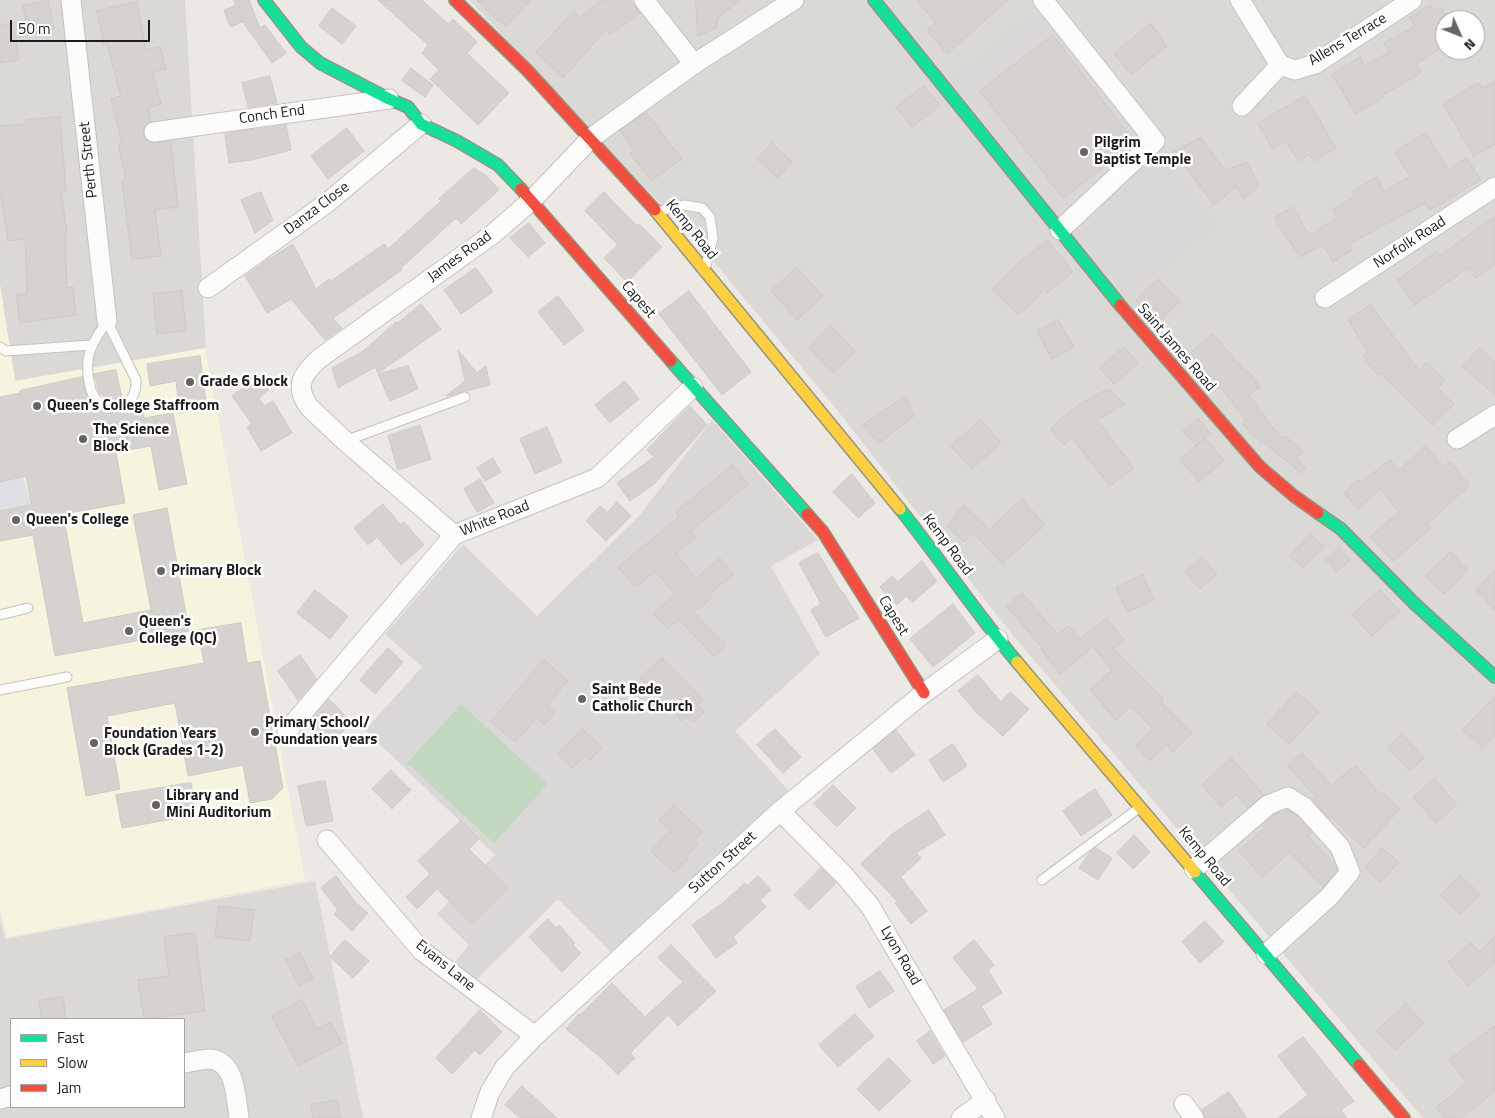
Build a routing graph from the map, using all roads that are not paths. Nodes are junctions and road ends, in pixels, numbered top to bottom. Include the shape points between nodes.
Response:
1 (71, 0) edge
2 (264, 0) edge
3 (455, 0) edge
4 (644, 0) edge
5 (794, 0) edge
6 (874, 0) edge
7 (1044, 0) edge
8 (1240, 0) edge
9 (1412, 0) edge
10 (694, 64) junction
11 (1280, 64) junction
12 (389, 99) junction
13 (1242, 106) dead end
14 (421, 124) junction
15 (154, 132) dead end
16 (591, 138) junction
17 (1495, 187) edge
18 (532, 200) junction
19 (657, 212) junction
20 (1060, 230) junction
21 (704, 270) junction
22 (208, 288) dead end
23 (1325, 298) dead end
24 (107, 321) junction
25 (92, 345) junction
26 (0, 347) edge
27 (693, 387) junction
28 (466, 397) dead end
29 (1495, 415) edge
30 (1457, 439) dead end
31 (345, 441) junction
32 (454, 535) junction
33 (28, 608) dead end
34 (0, 615) edge
35 (998, 639) junction
36 (66, 677) dead end
37 (1495, 677) edge
38 (0, 690) edge
39 (924, 693) junction
40 (287, 731) dead end
41 (1141, 806) junction
42 (780, 811) junction
43 (327, 840) dead end
44 (1194, 870) junction
45 (1042, 880) dead end
46 (1266, 954) junction
47 (535, 1036) junction
48 (185, 1063) edge
49 (986, 1100) junction
50 (239, 1118) edge
51 (481, 1118) edge
52 (961, 1118) edge
53 (995, 1118) edge
54 (1404, 1118) edge

1 - 24 street, Perth Street
2 - 12 street, Capest via 301,47 320,63
3 - 16 street, Kemp Road via 528,70
4 - 10 street
5 - 10 street, James Road
6 - 20 street, Saint James Road
7 - 20 street via 1155,141
8 - 11 street
9 - 11 street, Allens Terrace via 1315,64 1295,70
10 - 16 street, James Road
11 - 13 street
12 - 14 street, Capest via 408,106
12 - 15 street, Conch End
14 - 18 street, Capest via 498,164
14 - 22 street, Danza Close via 327,203
16 - 18 street, James Road
16 - 19 street, Kemp Road
17 - 23 street, Norfolk Road
18 - 27 street, Capest
18 - 31 street, James Road via 492,234 306,371 301,383 305,402
19 - 21 street, Kemp Road
19 - 21 lane via 684,205 702,208 710,217 713,238
20 - 37 street, Saint James Road via 1137,326 1260,467 1341,529 1415,604
21 - 35 street, Kemp Road via 928,544
24 - 25 lane
24 - 25 lane via 136,380 136,390 126,404 117,407 102,405 94,395 88,365
25 - 26 lane via 6,351
27 - 32 street, White Road via 597,478
27 - 39 street, Capest via 823,532
28 - 31 lane
29 - 30 street
31 - 32 street, James Road
32 - 40 street, White Road
33 - 34 lane
35 - 39 street, Sutton Street
35 - 41 street, Kemp Road
36 - 38 lane
39 - 42 street, Sutton Street
41 - 44 street, Kemp Road
41 - 45 lane
42 - 47 street, Sutton Street
42 - 49 street, Lyon Road via 870,906
43 - 47 street, Evans Lane via 422,951
44 - 46 street, Kemp Road
44 - 46 street via 1268,805 1288,797 1304,807 1340,847 1350,872 1330,896
46 - 54 street, Kemp Road
47 - 51 street, Sutton Street via 505,1067 490,1092
48 - 50 street via 218,1061 229,1071
49 - 52 street
49 - 53 street, Lyon Road

